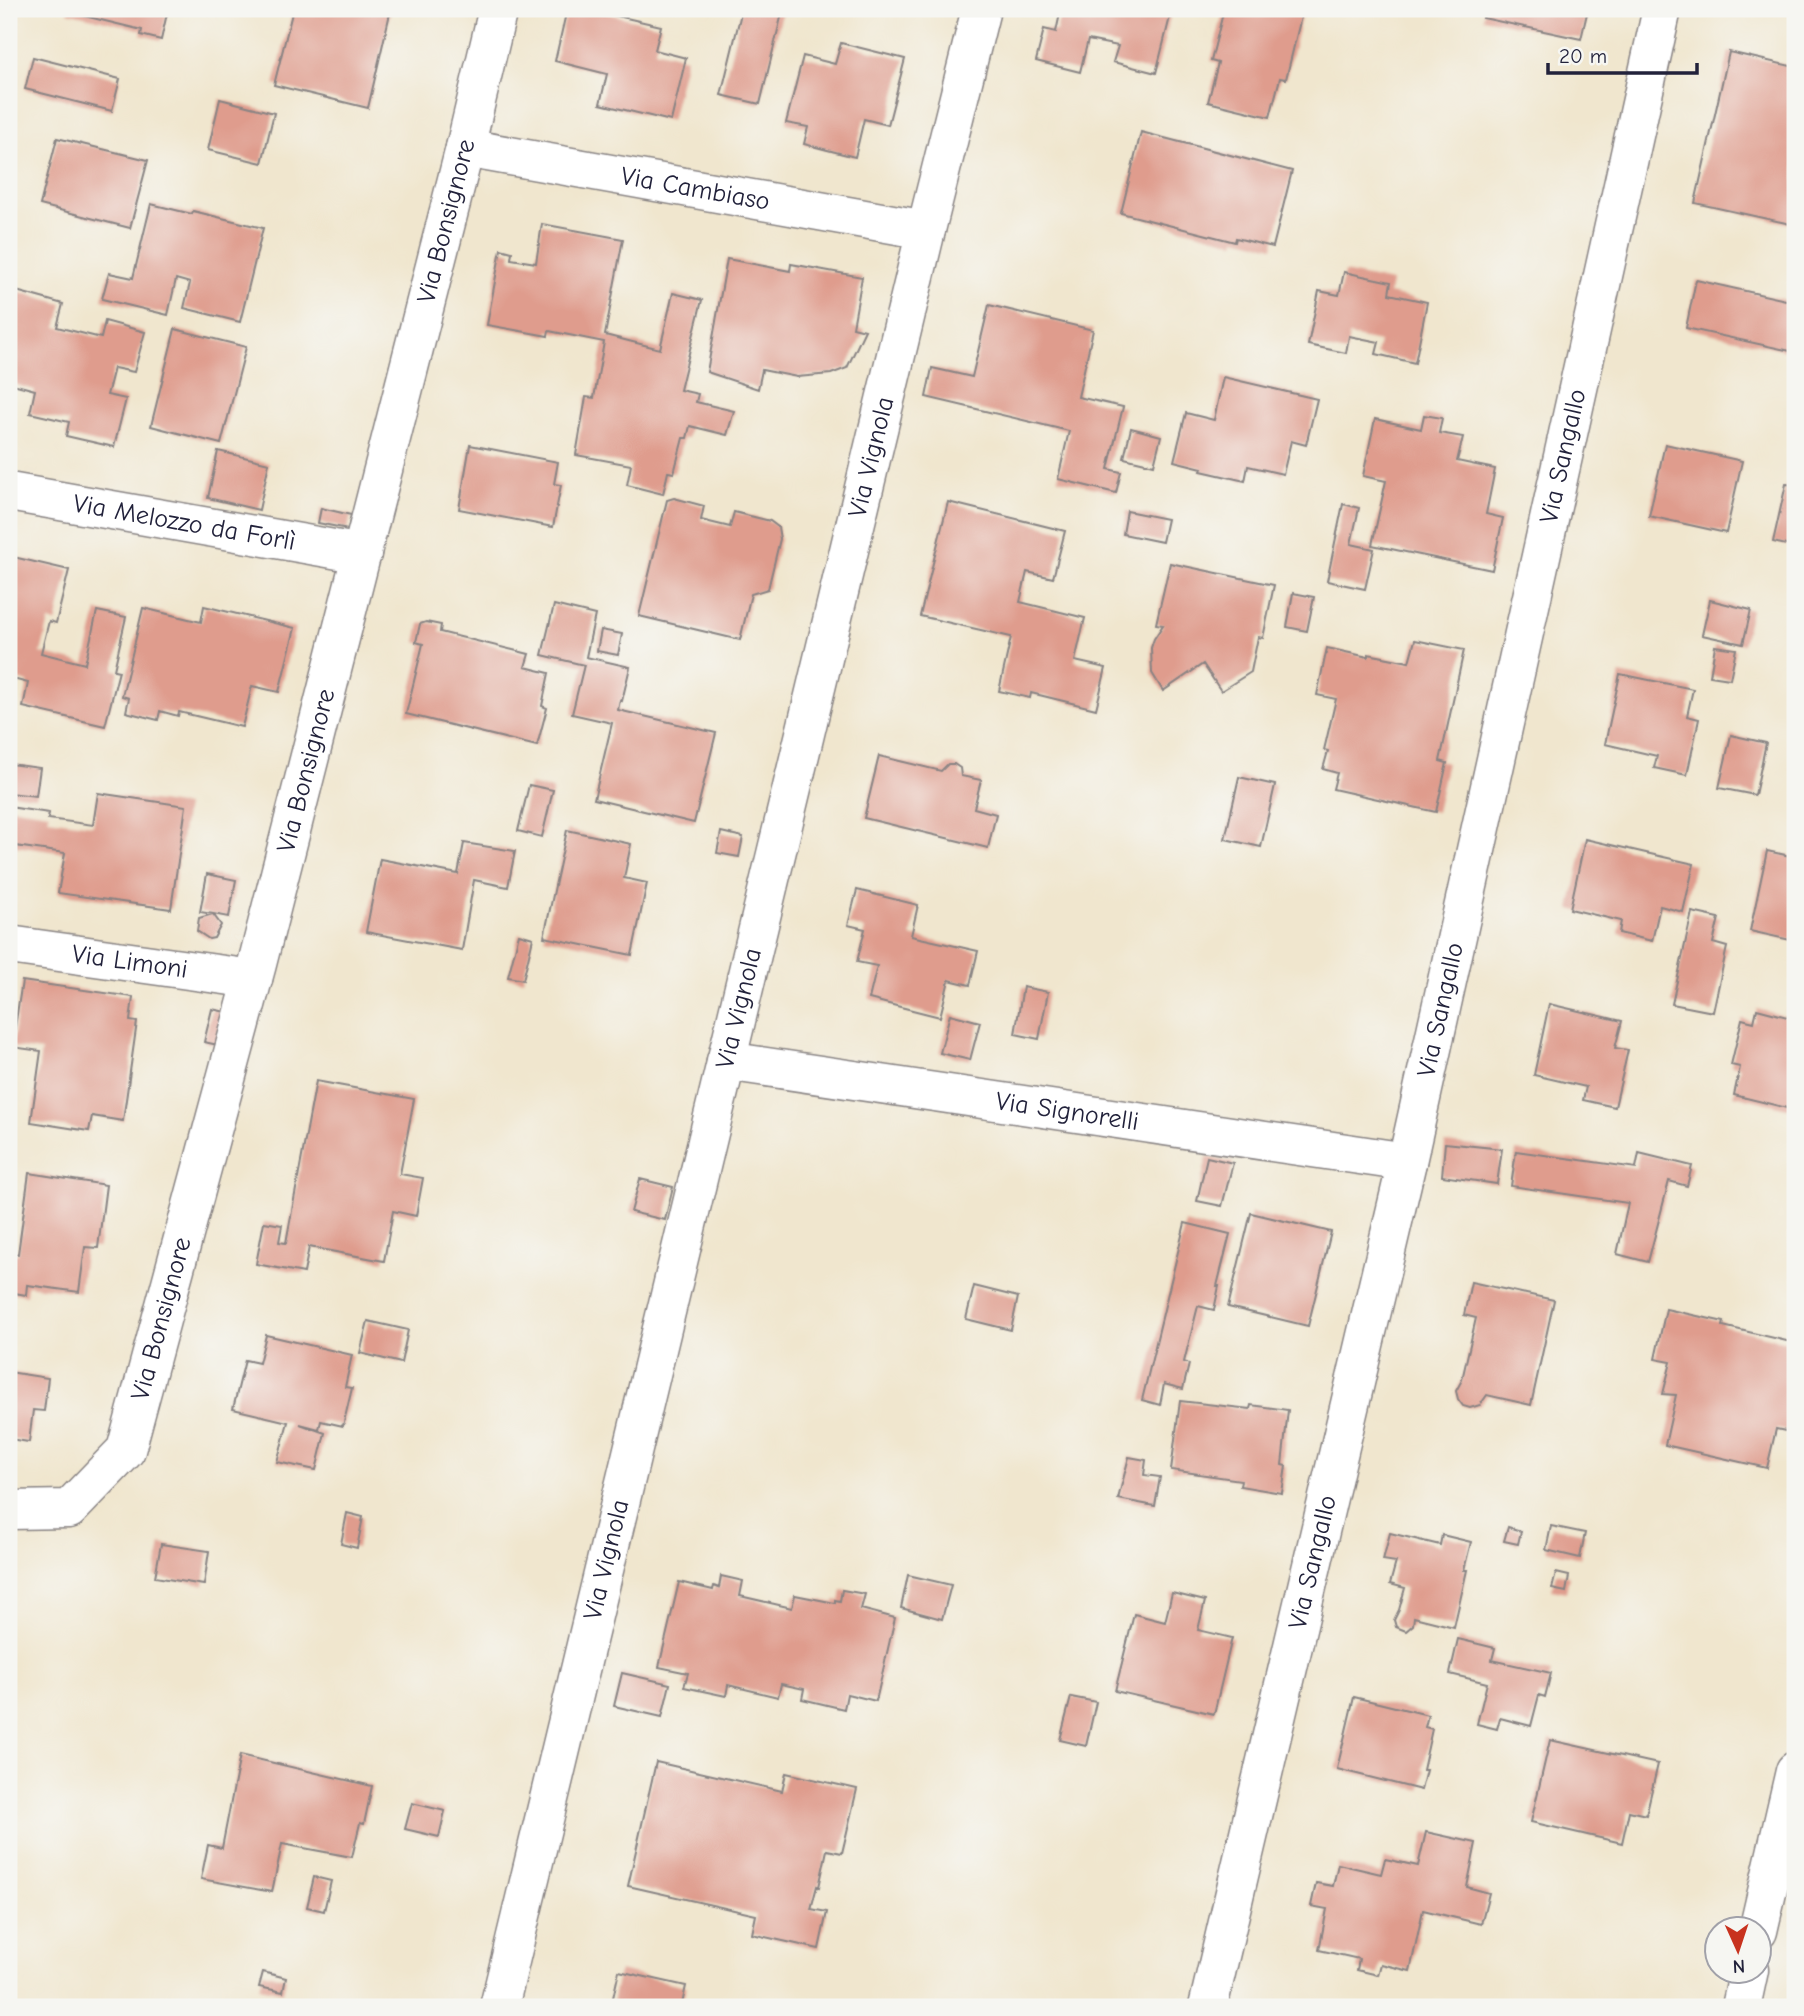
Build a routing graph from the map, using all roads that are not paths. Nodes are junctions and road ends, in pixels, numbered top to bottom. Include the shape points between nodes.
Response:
1 (498, 9) edge
2 (981, 9) edge
3 (1662, 9) edge
4 (465, 148) junction
5 (926, 230) junction
6 (9, 492) edge
7 (362, 554) junction
8 (9, 945) edge
9 (253, 979) junction
10 (726, 1061) junction
11 (1407, 1162) junction
12 (9, 1510) edge
13 (1795, 1771) edge
14 (1763, 1914) edge
15 (1746, 1984) edge
16 (1220, 2005) edge
17 (499, 2007) edge
18 (1741, 2007) edge

1 - 4 street, Via Bonsignore
2 - 5 street, Via Vignola
3 - 11 street, Via Sangallo
4 - 5 street, Via Cambiaso
4 - 7 street, Via Bonsignore
5 - 10 street, Via Vignola
6 - 7 street, Via Melozzo da Forlì
7 - 9 street, Via Bonsignore
8 - 9 street, Via Limoni
9 - 12 street, Via Bonsignore via 126,1450 69,1509
10 - 11 street, Via Signorelli
10 - 17 street, Via Vignola
11 - 16 street, Via Sangallo
13 - 14 street
15 - 18 street

